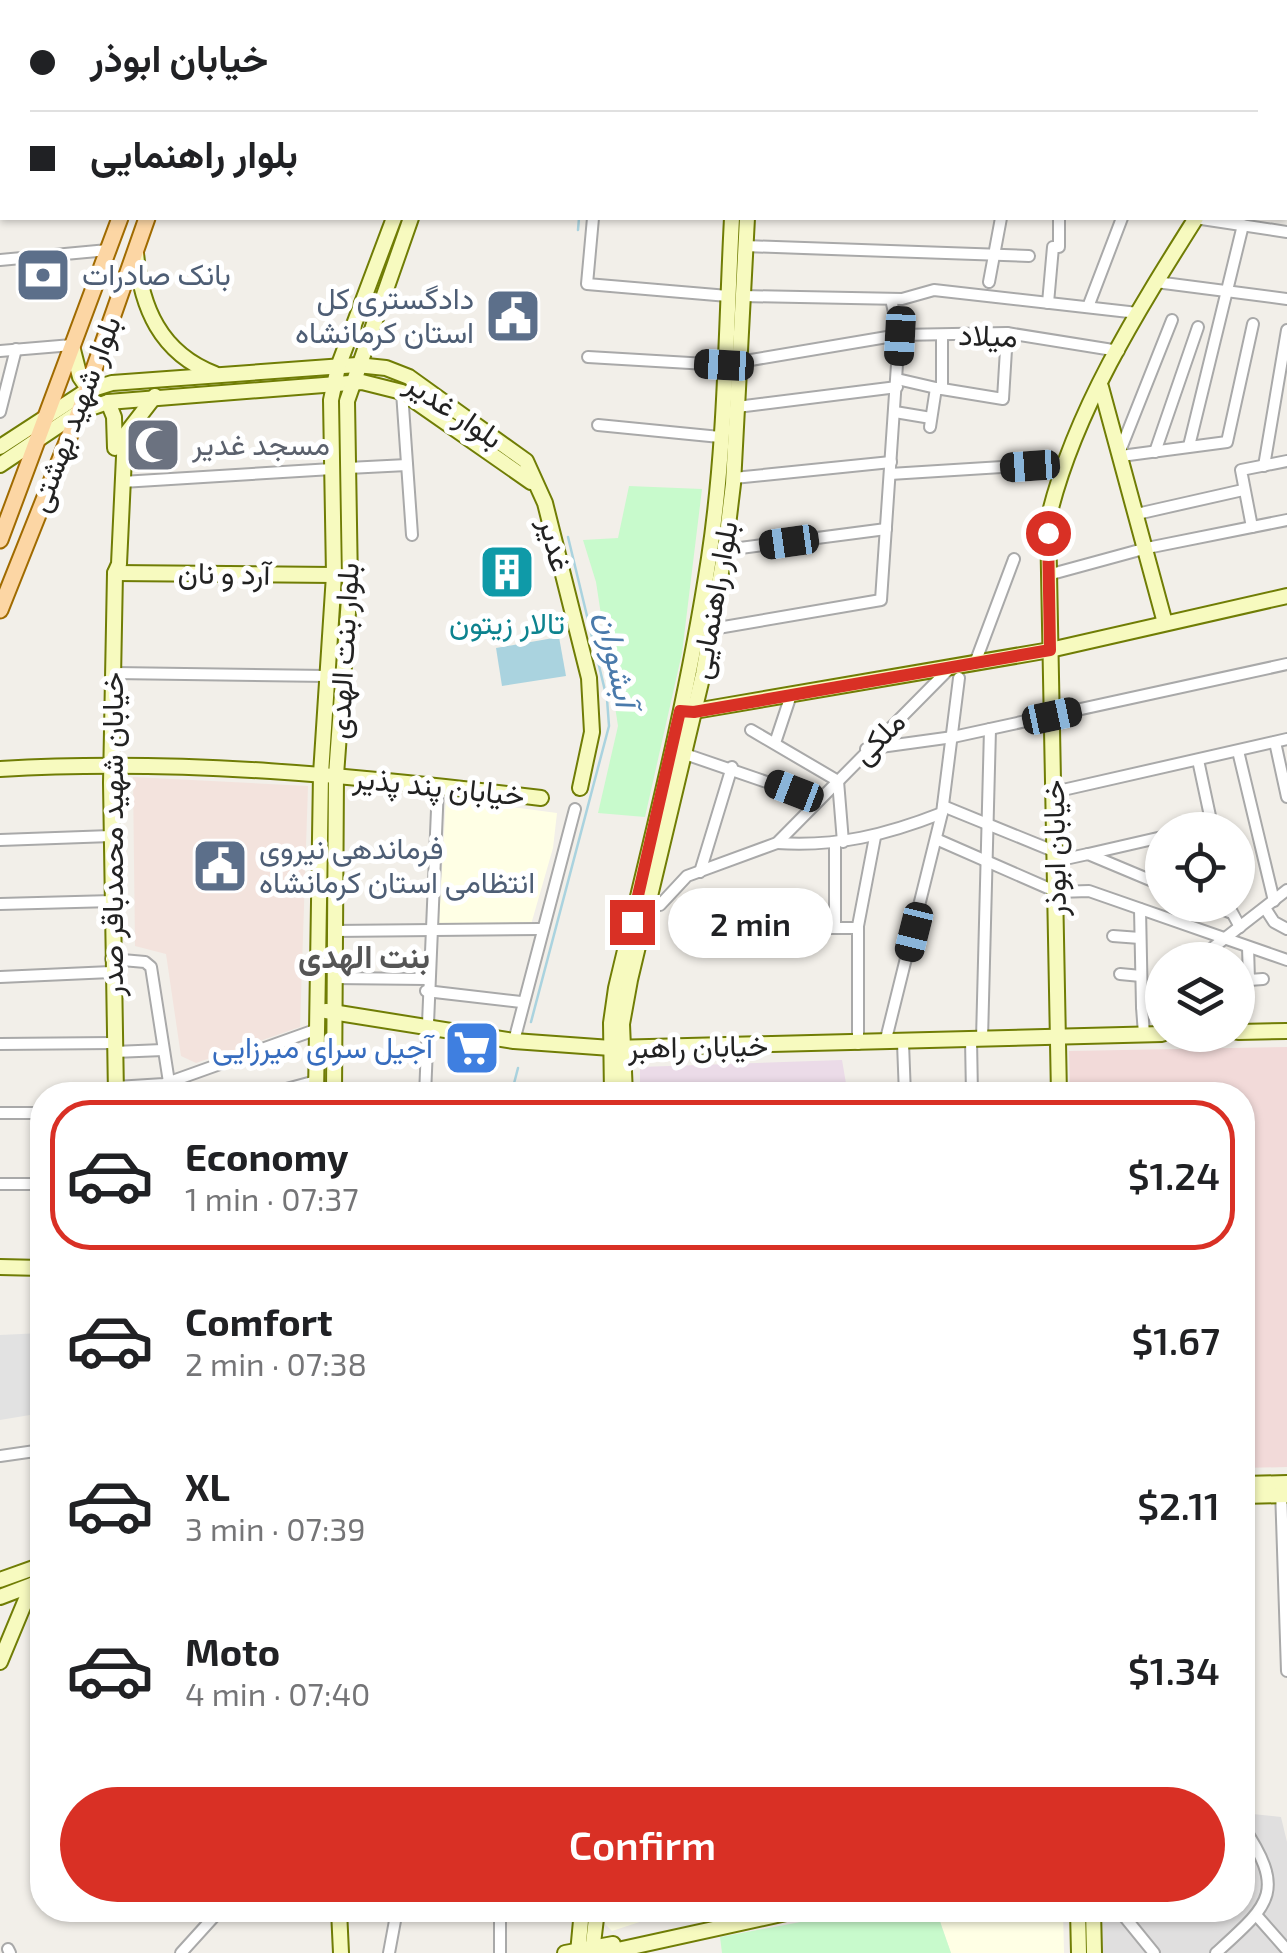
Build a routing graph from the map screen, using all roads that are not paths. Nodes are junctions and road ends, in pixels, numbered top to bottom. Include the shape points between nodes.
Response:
1 (119, 220) edge
2 (146, 220) edge
3 (393, 220) edge
4 (410, 220) edge
5 (594, 220) edge
6 (732, 220) edge
7 (747, 220) edge
8 (1001, 220) edge
9 (1059, 220) edge
10 (1121, 220) edge
11 (1195, 220) edge
12 (1208, 220) edge
13 (1243, 226) junction
14 (1287, 232) edge
15 (746, 246) junction
16 (135, 249) junction
17 (108, 250) junction
18 (994, 254) junction
19 (1028, 256) dead end
20 (0, 260) edge
21 (990, 282) dead end
22 (1156, 282) junction
23 (1228, 290) junction
24 (886, 295) junction
25 (735, 296) junction
26 (1287, 299) edge
27 (1048, 303) junction
28 (1088, 307) junction
29 (1138, 313) junction
30 (1172, 320) dead end
31 (1253, 324) dead end
32 (1198, 327) dead end
33 (1007, 333) junction
34 (942, 335) junction
35 (900, 336) junction
36 (1286, 336) edge
37 (72, 345) junction
38 (16, 350) junction
39 (0, 351) edge
40 (1119, 351) junction
41 (588, 358) dead end
42 (731, 363) junction
43 (357, 366) junction
44 (338, 367) junction
45 (220, 376) junction
46 (351, 383) junction
47 (897, 383) junction
48 (333, 384) junction
49 (1102, 387) junction
50 (939, 388) junction
51 (86, 391) junction
52 (402, 392) junction
53 (155, 396) junction
54 (108, 402) junction
55 (737, 406) junction
56 (0, 412) edge
57 (78, 412) junction
58 (895, 412) junction
59 (46, 420) junction
60 (598, 425) dead end
61 (720, 436) junction
62 (37, 444) junction
63 (1189, 446) junction
64 (0, 447) edge
65 (1155, 452) junction
66 (1120, 453) junction
67 (1287, 461) edge
68 (1065, 464) junction
69 (0, 465) edge
70 (407, 465) junction
71 (1264, 466) junction
72 (348, 468) junction
73 (890, 468) junction
74 (332, 469) junction
75 (734, 478) junction
76 (122, 482) junction
77 (531, 482) junction
78 (1243, 490) junction
79 (13, 507) junction
80 (1138, 514) junction
81 (36, 517) junction
82 (1287, 520) edge
83 (1252, 527) junction
84 (886, 529) junction
85 (412, 535) dead end
86 (0, 540) edge
87 (1147, 548) junction
88 (725, 550) junction
89 (1014, 558) dead end
90 (114, 573) junction
91 (334, 575) junction
92 (1048, 575) junction
93 (1287, 596) edge
94 (0, 610) edge
95 (1165, 623) junction
96 (712, 629) junction
97 (1050, 650) junction
98 (975, 663) junction
99 (1287, 664) edge
100 (955, 672) junction
101 (114, 673) junction
102 (328, 676) junction
103 (791, 695) junction
104 (687, 712) junction
105 (1052, 716) junction
106 (990, 729) junction
107 (751, 730) dead end
108 (953, 737) junction
109 (1281, 741) edge
110 (774, 743) junction
111 (866, 749) junction
112 (1238, 751) junction
113 (684, 754) junction
114 (1198, 760) junction
115 (111, 762) junction
116 (732, 767) junction
117 (0, 770) edge
118 (328, 775) junction
119 (838, 781) junction
120 (438, 786) junction
121 (580, 788) dead end
122 (1054, 792) junction
123 (1287, 797) edge
124 (541, 798) dead end
125 (819, 800) junction
126 (575, 809) dead end
127 (942, 810) junction
128 (1209, 812) edge
129 (987, 824) junction
130 (111, 836) junction
131 (875, 837) junction
132 (936, 839) junction
133 (0, 840) edge
134 (1145, 841) edge
135 (777, 843) junction
136 (839, 843) junction
137 (1088, 854) junction
138 (1056, 857) junction
139 (986, 861) junction
140 (700, 872) junction
141 (1145, 878) edge
142 (1287, 890) edge
143 (1057, 892) junction
144 (112, 900) junction
145 (0, 904) edge
146 (1269, 904) junction
147 (660, 905) dead end
148 (1140, 909) junction
149 (1237, 922) edge
150 (858, 928) junction
151 (1240, 928) junction
152 (431, 929) junction
153 (1287, 929) edge
154 (540, 930) junction
155 (333, 931) junction
156 (1113, 936) dead end
157 (1140, 938) junction
158 (1222, 939) junction
159 (1218, 942) edge
160 (1232, 942) edge
161 (1255, 949) edge
162 (1287, 960) edge
163 (111, 966) junction
164 (1120, 974) dead end
165 (1141, 976) junction
166 (0, 977) edge
167 (333, 978) junction
168 (1263, 979) dead end
169 (1255, 980) edge
170 (427, 985) junction
171 (521, 1002) junction
172 (1145, 1004) edge
173 (1142, 1007) junction
174 (332, 1010) junction
175 (315, 1011) junction
176 (427, 1028) junction
177 (315, 1030) junction
178 (1287, 1031) edge
179 (1255, 1032) edge
180 (1144, 1034) joint
181 (1057, 1036) junction
182 (977, 1039) junction
183 (514, 1041) junction
184 (903, 1043) junction
185 (0, 1044) edge
186 (884, 1044) junction
187 (858, 1045) junction
188 (113, 1047) junction
189 (617, 1048) junction
190 (163, 1050) junction
191 (115, 1082) edge
192 (169, 1082) edge
193 (187, 1082) edge
194 (316, 1082) edge
195 (334, 1082) edge
196 (425, 1082) edge
197 (613, 1082) edge
198 (622, 1082) edge
199 (904, 1082) edge
200 (973, 1082) edge
201 (1058, 1082) edge
202 (0, 1113) edge
203 (30, 1114) edge
204 (0, 1184) edge
205 (30, 1184) edge
206 (0, 1268) edge
207 (30, 1268) edge
208 (30, 1452) edge
209 (0, 1456) edge
210 (1255, 1486) edge
211 (1284, 1489) edge
212 (1255, 1494) edge
213 (30, 1569) edge
214 (0, 1580) edge
215 (30, 1586) edge
216 (0, 1597) edge
217 (30, 1598) edge
218 (0, 1662) edge
219 (1287, 1671) edge
220 (1255, 1841) edge
221 (1256, 1916) joint
222 (209, 1922) edge
223 (340, 1922) edge
224 (395, 1922) edge
225 (500, 1922) edge
226 (583, 1922) edge
227 (593, 1922) edge
228 (714, 1922) edge
229 (1078, 1922) edge
230 (1093, 1922) edge
231 (1129, 1922) edge
232 (1250, 1922) edge
233 (1287, 1950) edge
234 (585, 1951) edge
235 (181, 1953) edge
236 (341, 1953) edge
237 (389, 1953) edge
238 (500, 1953) edge
239 (1079, 1953) edge
240 (1094, 1953) edge
241 (1154, 1953) edge
242 (1216, 1953) edge

1 - 17 main road, بلوار شهید بهشتی
2 - 16 main road, بلوار شهید بهشتی
3 - 44 main road, بلوار بنت الهدی
4 - 43 main road, بلوار بنت الهدی
5 - 25 street via 587,284
6 - 25 main road, بلوار راهنمایی
7 - 15 main road, بلوار راهنمایی
8 - 18 street
9 - 27 street
10 - 28 street
11 - 22 main road, خیابان ابوذر
12 - 13 street
13 - 14 street
13 - 23 street
15 - 18 street
15 - 25 main road, بلوار راهنمایی
16 - 45 main road via 141,296 155,325 174,348
16 - 51 main road, بلوار شهید بهشتی
17 - 20 street
17 - 37 main road, بلوار شهید بهشتی
18 - 19 street
18 - 21 street
22 - 23 street
22 - 29 main road, خیابان ابوذر
23 - 26 street
23 - 63 street
24 - 25 street
24 - 27 street via 934,290
24 - 35 street
25 - 42 main road, بلوار راهنمایی
27 - 28 street
28 - 29 street
29 - 40 main road, خیابان ابوذر
30 - 66 street
31 - 63 street via 1227,442
32 - 65 street
33 - 34 street, میلاد
33 - 40 street, میلاد
33 - 50 street via 1003,399
34 - 35 street, میلاد
34 - 50 street
35 - 42 street, میلاد
35 - 47 street
36 - 71 street
37 - 38 street
37 - 51 main road
37 - 59 main road, بلوار شهید بهشتی
38 - 39 street
38 - 56 street
40 - 49 main road, خیابان ابوذر
41 - 42 street, میلاد
42 - 55 main road, بلوار راهنمایی
42 - 61 main road, بلوار راهنمایی
43 - 44 main road, بلوار غدیر
43 - 46 main road, بلوار بنت الهدی
43 - 77 main road, بلوار غدیر via 409,377 526,461
44 - 45 main road, بلوار غدیر
44 - 48 main road, بلوار بنت الهدی
45 - 51 main road, بلوار غدیر via 112,383
46 - 48 main road, بلوار غدیر
46 - 52 main road, بلوار غدیر
46 - 72 main road, بلوار بنت الهدی
47 - 50 street
47 - 55 street
47 - 58 street
48 - 53 main road, بلوار غدیر
48 - 74 main road, بلوار بنت الهدی
49 - 66 main road
49 - 68 main road, خیابان ابوذر
50 - 58 street via 930,423
51 - 54 main road
51 - 57 main road, بلوار شهید بهشتی
51 - 59 main road
52 - 70 street
52 - 77 main road, بلوار غدیر
53 - 54 main road, بلوار غدیر
53 - 76 main road, خیابان شهید محمدباقر صدر via 125,435
54 - 57 main road, بلوار غدیر
54 - 90 main road, خیابان شهید محمدباقر صدر via 115,434
55 - 75 main road, بلوار راهنمایی
57 - 62 main road, بلوار غدیر
57 - 81 main road, بلوار شهید بهشتی
58 - 73 street
59 - 62 main road, بلوار شهید بهشتی
59 - 64 main road
60 - 61 street
61 - 104 main road, بلوار راهنمایی
62 - 69 main road, بلوار غدیر
62 - 79 main road, بلوار شهید بهشتی
63 - 65 street
65 - 66 street
66 - 80 main road
67 - 71 street
68 - 73 street
68 - 92 main road, خیابان ابوذر via 1048,520
70 - 72 street
70 - 85 street
71 - 78 street via 1241,470
72 - 118 main road, بلوار بنت الهدی via 350,586
73 - 75 street
73 - 84 street
74 - 76 street
74 - 91 main road, بلوار بنت الهدی
75 - 88 main road, بلوار راهنمایی
76 - 90 main road, خیابان شهید محمدباقر صدر
77 - 121 main road, غدیر via 544,503 590,678 592,732
78 - 80 street
78 - 83 street
79 - 81 main road
79 - 86 main road, بلوار شهید بهشتی
80 - 87 main road
81 - 94 main road, بلوار شهید بهشتی
82 - 83 street
83 - 87 street
84 - 88 street
84 - 96 street via 881,600
87 - 92 street
87 - 95 main road
88 - 96 main road, بلوار راهنمایی
89 - 98 street
90 - 91 main road, آرد و نان
90 - 101 main road, خیابان شهید محمدباقر صدر
91 - 102 main road, بلوار بنت الهدی
92 - 97 main road, خیابان ابوذر
93 - 95 main road
95 - 97 main road
96 - 104 main road, بلوار راهنمایی
97 - 98 main road
97 - 105 main road, خیابان ابوذر
98 - 100 main road
99 - 105 street
100 - 103 main road
100 - 108 street
100 - 111 street, ملکی
101 - 102 street
101 - 115 main road, خیابان شهید محمدباقر صدر
102 - 118 main road, بلوار بنت الهدی
103 - 104 main road
103 - 110 street
104 - 113 main road, بلوار راهنمایی
104 - 189 main road, بلوار راهنمایی via 616,988
105 - 106 street
105 - 122 main road, خیابان ابوذر
106 - 108 street
106 - 129 street
107 - 110 street
108 - 111 street
108 - 127 street
109 - 112 street
109 - 123 street
110 - 119 street
111 - 119 street, ملکی
112 - 114 street
112 - 146 street
113 - 116 street
113 - 189 main road, بلوار راهنمایی
114 - 122 street
114 - 128 street
115 - 117 main road, خیابان پند پذیر
115 - 118 main road, خیابان پند پذیر
115 - 130 main road, خیابان شهید محمدباقر صدر
116 - 125 street
116 - 140 street
118 - 120 main road, خیابان پند پذیر
118 - 155 main road, بلوار بنت الهدی
118 - 175 main road, بلوار بنت الهدی
119 - 125 street, ملکی
119 - 136 street
120 - 124 main road, خیابان پند پذیر
120 - 152 street
122 - 138 main road, خیابان ابوذر
125 - 135 street, ملکی
126 - 154 street
127 - 129 street
127 - 131 street
127 - 132 street
129 - 138 street
129 - 139 street
130 - 133 street
130 - 144 main road, خیابان شهید محمدباقر صدر
131 - 136 street
131 - 150 street
132 - 139 street
132 - 186 street
134 - 137 street
135 - 136 street
135 - 140 street, ملکی
136 - 150 street via 829,928
137 - 138 street
137 - 141 street
138 - 143 main road, خیابان ابوذر
139 - 143 street
139 - 182 street
140 - 147 street, ملکی via 687,876
142 - 146 street
143 - 148 street via 1089,891
143 - 181 main road, خیابان ابوذر
144 - 145 street
144 - 163 main road, خیابان شهید محمدباقر صدر
146 - 151 street
146 - 153 street
148 - 157 street
148 - 158 street
149 - 151 street
150 - 187 street
151 - 158 street
152 - 154 street
152 - 155 street
152 - 170 street
154 - 171 street
155 - 167 main road, بلوار بنت الهدی
156 - 157 street
157 - 165 street
158 - 159 street
158 - 160 street
161 - 162 street
163 - 166 street
163 - 188 main road, خیابان شهید محمدباقر صدر
163 - 190 street via 152,967
164 - 165 street
165 - 173 street
167 - 170 street
167 - 174 main road, بلوار بنت الهدی
168 - 169 street
170 - 171 street
170 - 176 street
171 - 183 street
172 - 173 street
173 - 180 street
174 - 175 main road, خیابان راهبر
174 - 176 main road, خیابان راهبر
174 - 195 main road, بلوار بنت الهدی
175 - 177 main road, بلوار بنت الهدی
176 - 183 main road, خیابان راهبر
176 - 196 street
177 - 193 street
177 - 194 main road, بلوار بنت الهدی
178 - 179 main road
180 - 181 main road, خیابان راهبر
181 - 182 main road, خیابان راهبر
181 - 201 main road, خیابان ابوذر
182 - 184 main road, خیابان راهبر
182 - 200 street
183 - 189 main road, خیابان راهبر
184 - 186 main road, خیابان راهبر
184 - 199 street
185 - 188 street
186 - 187 main road, خیابان راهبر
187 - 189 main road, خیابان راهبر
188 - 190 street
188 - 191 main road, خیابان شهید محمدباقر صدر
189 - 197 main road, بلوار راهنمایی
189 - 198 main road, بلوار راهنمایی
190 - 192 street
202 - 203 street
204 - 205 street
206 - 207 main road
208 - 209 street
210 - 211 main road
211 - 212 main road
211 - 219 street
213 - 214 main road
215 - 216 main road
217 - 218 main road
220 - 221 street via 1268,1857 1276,1888 1273,1901
221 - 233 street
222 - 235 street
223 - 236 main road
224 - 237 street
225 - 238 street
226 - 234 main road
227 - 234 main road
228 - 234 main road
229 - 239 main road
230 - 240 main road
231 - 241 street
232 - 242 street

